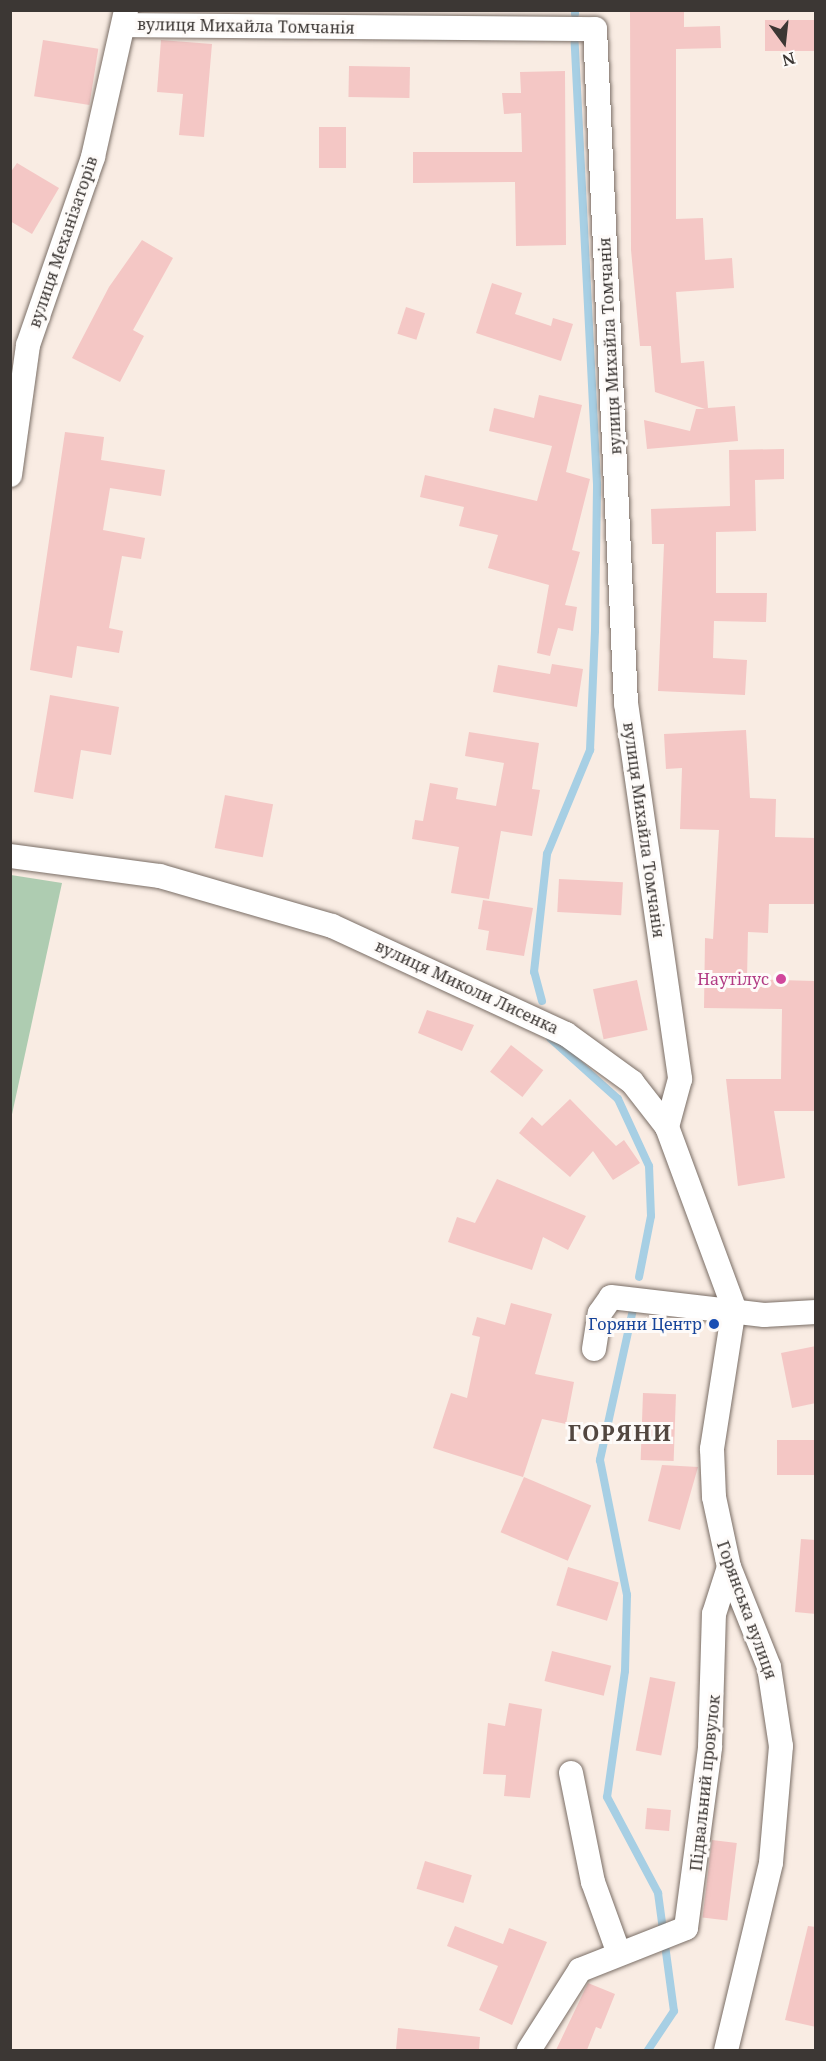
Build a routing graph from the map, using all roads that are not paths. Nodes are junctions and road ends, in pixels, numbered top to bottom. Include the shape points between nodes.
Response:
1 (125, 18) edge
2 (595, 20) edge
3 (10, 475) edge
4 (10, 856) edge
5 (667, 1127) junction
6 (734, 1308) junction
7 (816, 1312) edge
8 (594, 1349) dead end
9 (729, 1567) junction
10 (571, 1773) dead end
11 (618, 1951) junction
12 (529, 2050) edge
13 (726, 2050) edge

1 - 2 street, вулиця Михайла Томчанія
1 - 3 street, вулиця Механізаторів via 93,157 28,345
2 - 5 street, вулиця Михайла Томчанія via 626,704 680,1079
4 - 5 street, вулиця Миколи Лисенка via 160,876 332,926 566,1034 632,1082
5 - 6 street, вулиця Миколи Лисенка
6 - 7 street via 764,1315
6 - 8 street via 610,1297 600,1313
6 - 9 street, Горянська вулиця via 712,1449 715,1507
9 - 11 street, Підвальний провулок via 714,1614 715,1692 691,1914 686,1928 663,1939
9 - 13 street, Горянська вулиця via 769,1667 781,1746 771,1863
10 - 11 street via 593,1882
11 - 12 street, Підвальний провулок via 580,1970

